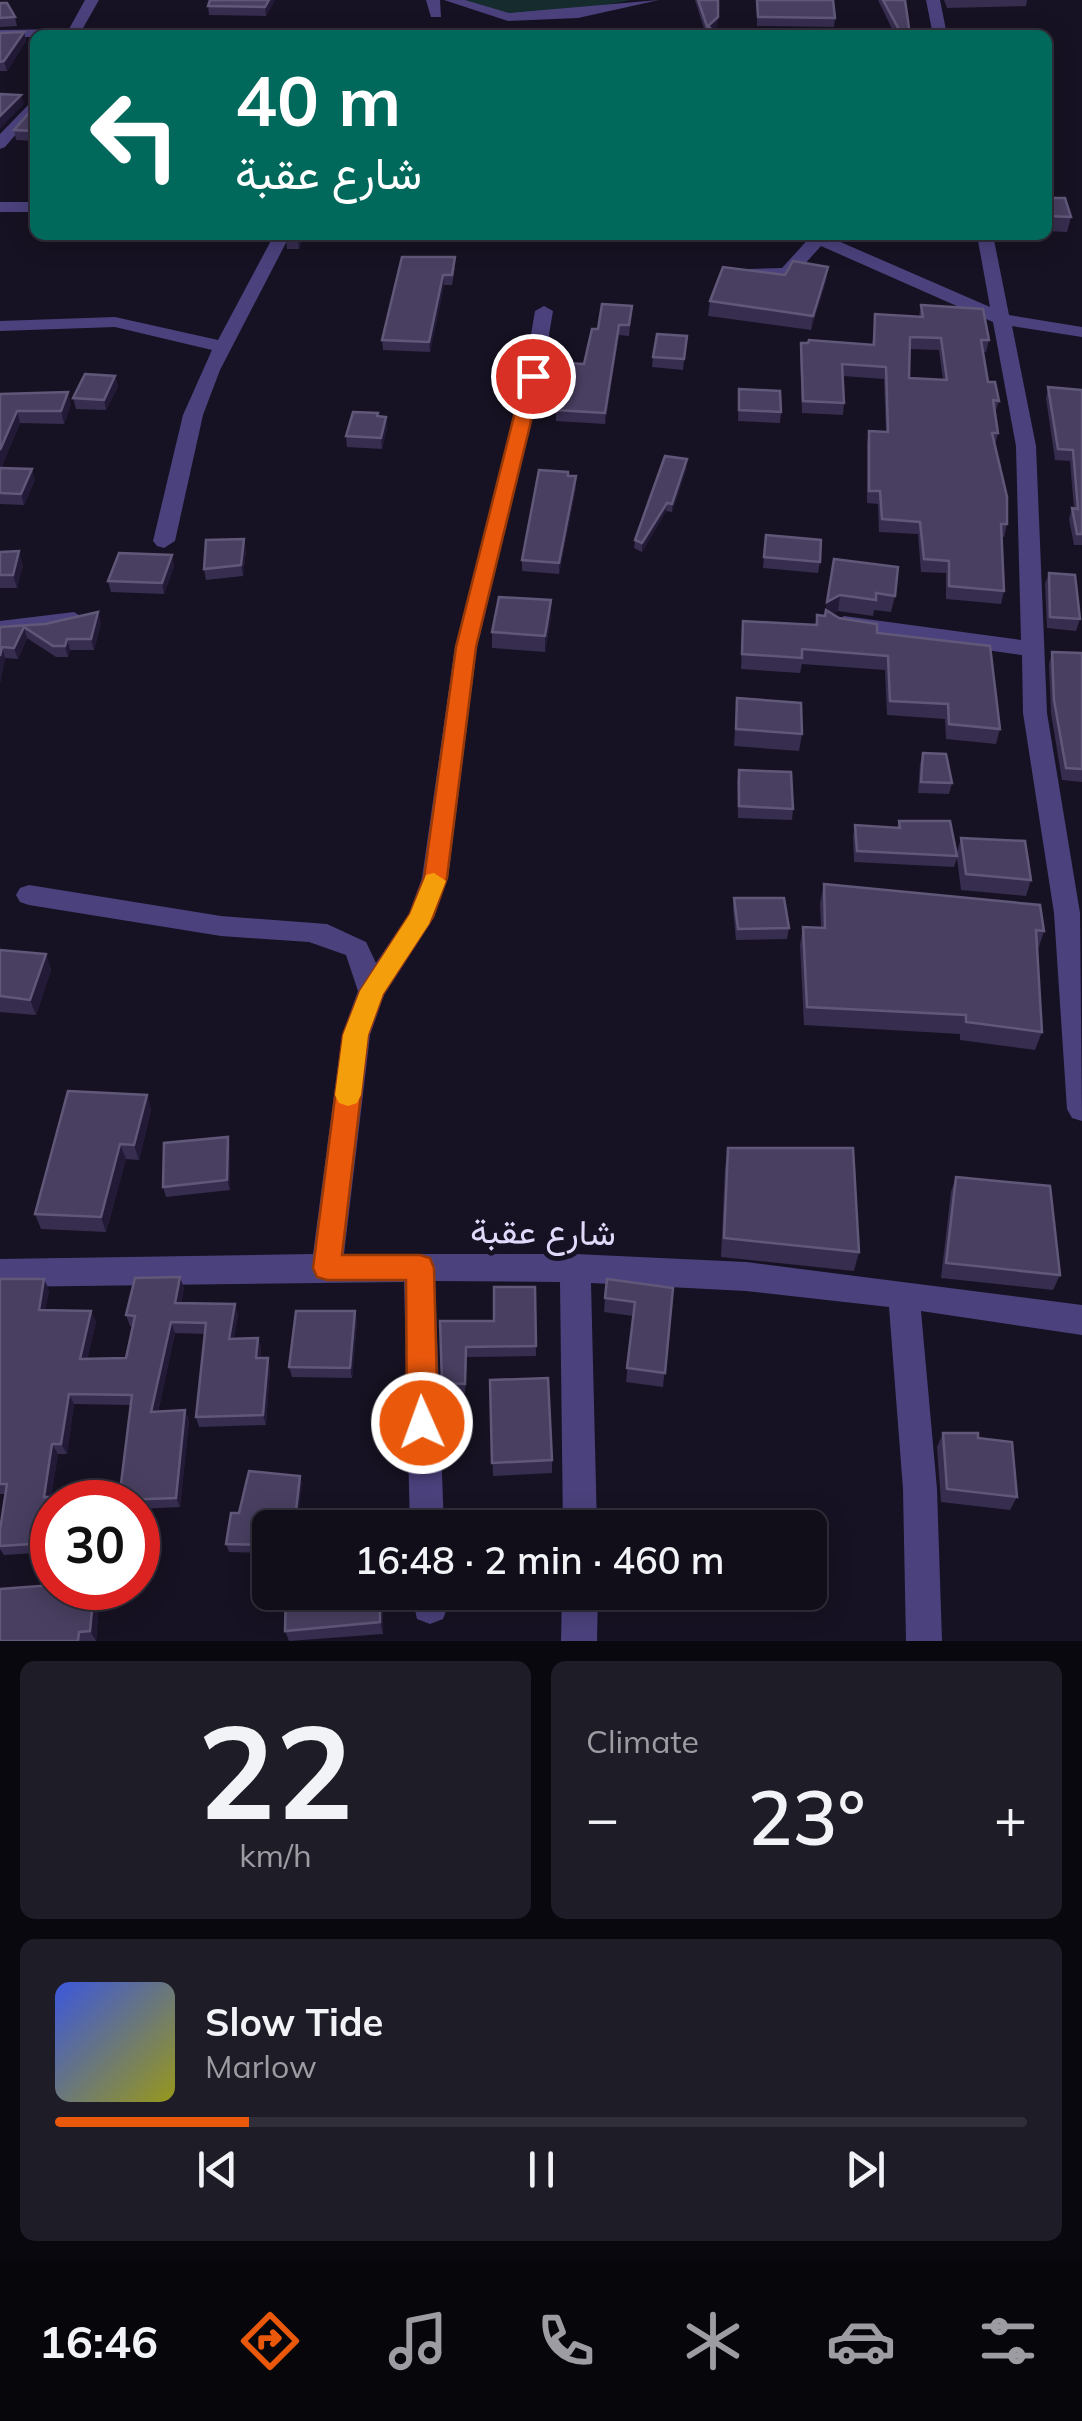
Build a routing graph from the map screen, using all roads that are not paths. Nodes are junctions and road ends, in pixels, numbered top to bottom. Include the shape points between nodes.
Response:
1 (92, 0) edge
2 (451, 0) edge
3 (652, 0) edge
4 (933, 0) edge
5 (75, 30) edge
6 (939, 30) edge
7 (0, 34) edge
8 (30, 34) edge
9 (30, 108) edge
10 (0, 144) edge
11 (0, 207) edge
12 (30, 207) edge
13 (279, 240) edge
14 (817, 240) edge
15 (827, 240) edge
16 (985, 240) edge
17 (734, 273) edge
18 (544, 311) dead end
19 (1002, 319) junction
20 (0, 326) edge
21 (1082, 332) edge
22 (222, 348) junction
23 (164, 541) dead end
24 (74, 619) edge
25 (837, 622) edge
26 (0, 628) edge
27 (1032, 649) junction
28 (29, 896) dead end
29 (372, 991) junction
30 (1082, 1110) edge
31 (327, 1268) junction
32 (420, 1268) junction
33 (575, 1268) junction
34 (0, 1273) edge
35 (904, 1295) junction
36 (1082, 1320) edge
37 (426, 1510) edge
38 (580, 1510) edge
39 (580, 1610) edge
40 (579, 1641) edge
41 (924, 1641) edge

1 - 5 street
2 - 3 street via 512,16 578,14
4 - 6 street
7 - 8 street
9 - 10 street
11 - 12 street
13 - 22 street
14 - 17 street via 777,276
15 - 19 street
16 - 19 street
18 - 29 street via 466,647 435,878 421,917
19 - 21 street
19 - 27 street via 1026,446
20 - 22 street via 114,322
22 - 23 street via 193,415
24 - 26 street
25 - 27 street
27 - 30 street
28 - 29 street via 128,906 226,927 327,934 357,950
29 - 31 street via 356,1035
31 - 32 street, شارع عقبة
31 - 34 street, شارع عقبة
32 - 33 street, شارع عقبة
32 - 37 street
33 - 35 street, شارع عقبة via 702,1273
33 - 38 street
35 - 36 street, شارع عقبة
35 - 41 street
39 - 40 street

